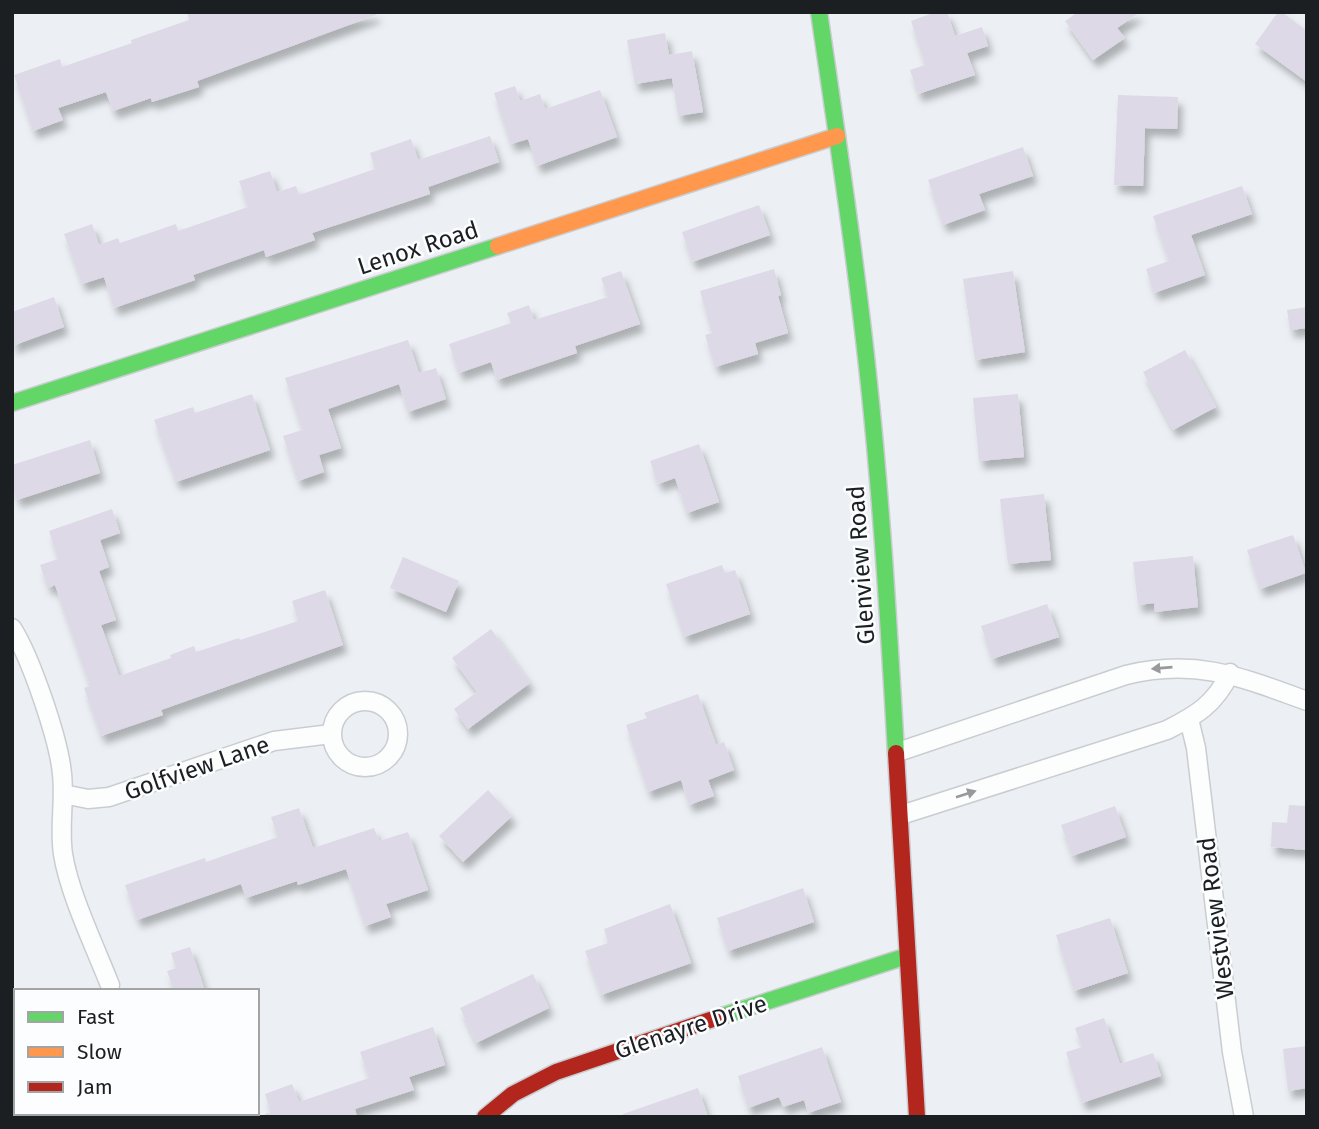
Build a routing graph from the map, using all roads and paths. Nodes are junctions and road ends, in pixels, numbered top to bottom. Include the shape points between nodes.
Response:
1 (819, 12) edge
2 (837, 136) junction
3 (12, 403) edge
4 (12, 628) edge
5 (1230, 673) junction
6 (1307, 701) edge
7 (1189, 719) junction
8 (331, 734) dead end
9 (898, 752) junction
10 (63, 794) junction
11 (901, 815) junction
12 (907, 956) junction
13 (110, 985) dead end
14 (485, 1117) edge
15 (917, 1117) edge
16 (1244, 1117) edge

1 - 2 street, Glenview Road
2 - 3 street, Lenox Road
2 - 9 street, Glenview Road via 873,424
4 - 10 street via 58,749
5 - 6 street
5 - 7 street via 1221,692
5 -> 9 street via 1177,667 1149,670
11 -> 7 street
7 - 16 street, Westview Road
8 - 10 street, Golfview Lane via 274,741 109,797
9 - 11 street, Glenview Road
10 - 13 street via 63,856
11 - 12 street, Glenview Road
12 - 14 street, Glenayre Drive via 567,1067 527,1084
12 - 15 street, Glenview Road

